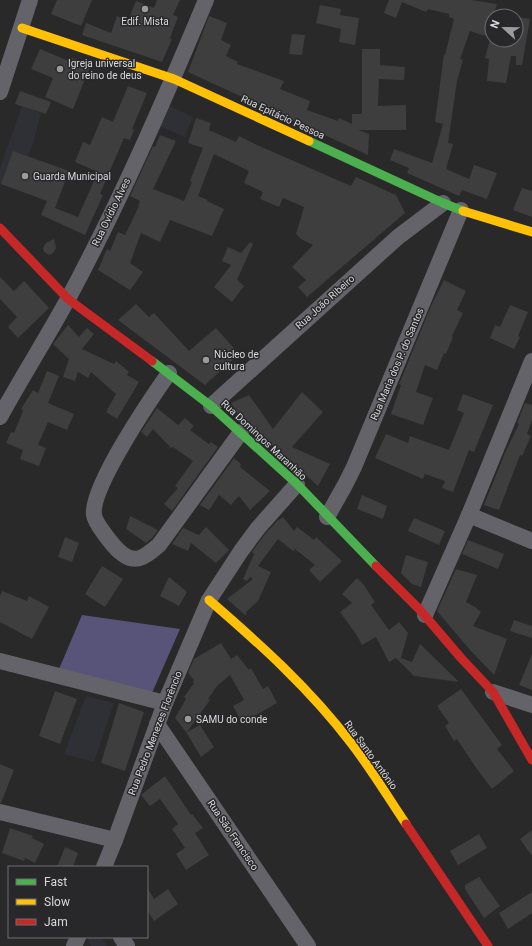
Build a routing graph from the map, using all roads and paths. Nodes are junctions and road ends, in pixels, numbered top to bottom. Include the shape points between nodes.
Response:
1 (30, 0) edge
2 (206, 0) edge
3 (22, 28) junction
4 (174, 79) junction
5 (0, 92) edge
6 (443, 203) junction
7 (461, 210) junction
8 (0, 228) edge
9 (532, 232) edge
10 (68, 299) junction
11 (532, 361) edge
12 (169, 373) junction
13 (529, 378) edge
14 (211, 406) junction
15 (0, 417) edge
16 (241, 432) junction
17 (297, 484) junction
18 (469, 515) junction
19 (327, 516) junction
20 (532, 541) edge
21 (209, 600) junction
22 (425, 615) junction
23 (0, 661) edge
24 (493, 692) junction
25 (165, 703) junction
26 (532, 705) edge
27 (157, 724) junction
28 (532, 760) edge
29 (0, 812) edge
30 (115, 840) junction
31 (104, 866) edge
32 (308, 946) edge
33 (488, 946) edge

1 - 3 street
2 - 4 street, Rua Ovídio Alves
3 - 4 street, Rua Epitácio Pessoa
3 - 5 street
4 - 6 street, Rua Epitácio Pessoa
4 - 10 street, Rua Ovídio Alves
6 - 7 street, Rua Epitácio Pessoa
6 - 14 street, Rua João Ribeiro via 398,237
7 - 9 street, Rua Epitácio Pessoa
7 - 19 street, Rua Maria dos P. do Santos via 354,467
8 - 10 street, Rua Domingos Maranhão
10 - 12 street, Rua Domingos Maranhão
10 - 15 street, Rua Ovídio Alves
11 - 13 street
12 - 14 street, Rua Domingos Maranhão
12 - 16 street via 142,411 100,489 94,509 97,523 118,550 129,558 141,559 159,545
13 - 18 street
14 - 16 street, Rua Domingos Maranhão
16 - 17 street, Rua Domingos Maranhão
17 - 19 street, Rua Domingos Maranhão
17 - 21 street, Rua Pedro Menezes Florêncio via 258,528
18 - 20 street
18 - 22 street
19 - 22 street, Rua Domingos Maranhão
21 - 25 street, Rua Pedro Menezes Florêncio
21 - 33 street, Rua Santo Antônio via 292,676 351,743
22 - 24 street, Rua Domingos Maranhão
23 - 25 street
24 - 26 street
24 - 28 street, Rua Domingos Maranhão
25 - 27 street, Rua Pedro Menezes Florêncio
27 - 30 street, Rua Pedro Menezes Florêncio
27 - 32 street, Rua São Francisco
29 - 30 street
30 - 31 street, Rua Pedro Menezes Florêncio

